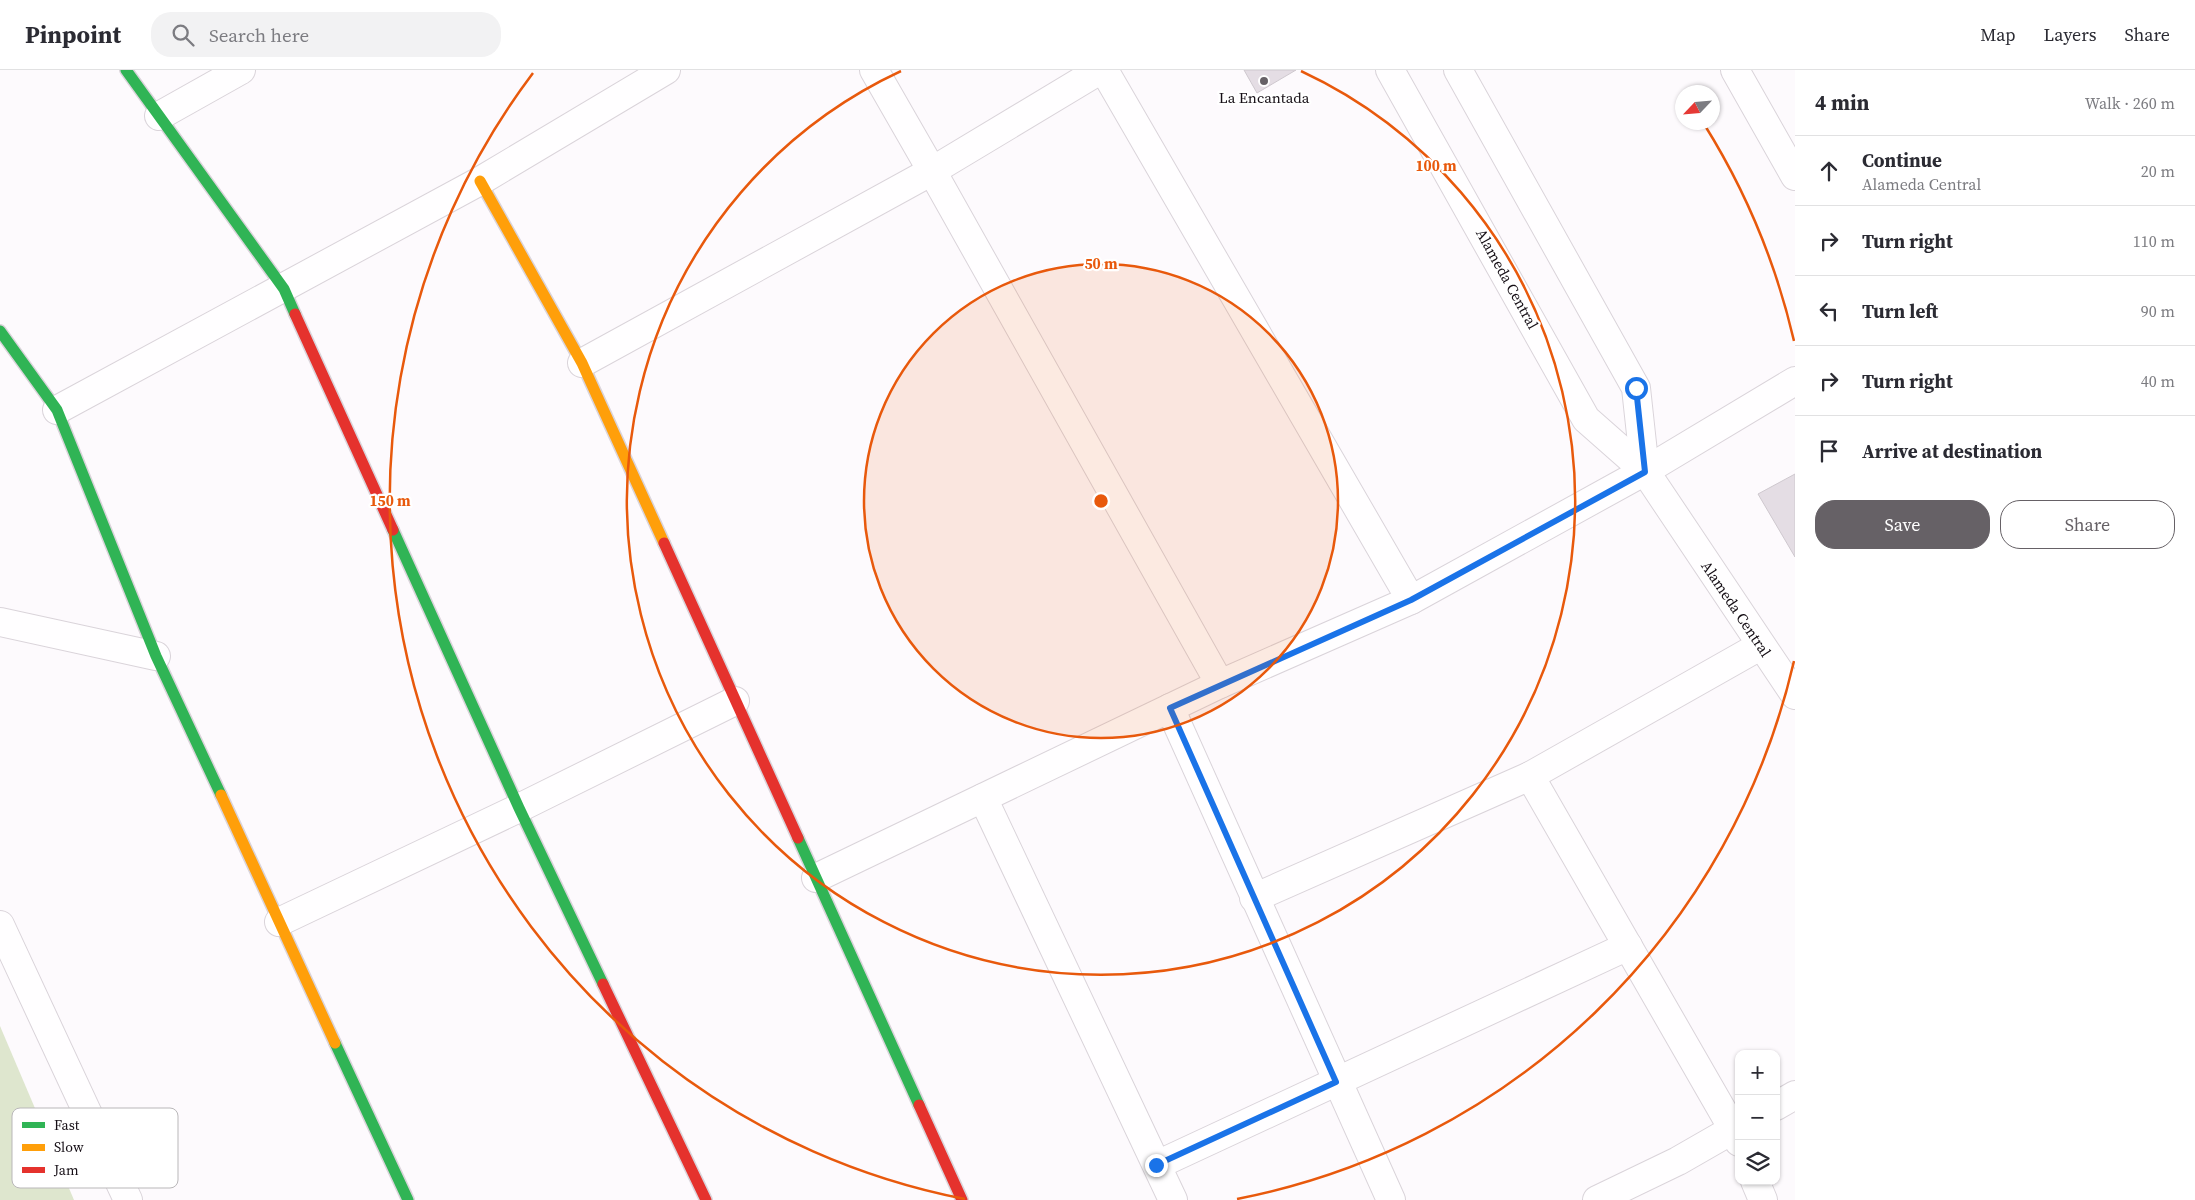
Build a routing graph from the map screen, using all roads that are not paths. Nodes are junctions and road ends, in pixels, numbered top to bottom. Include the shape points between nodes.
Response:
1 (126, 70) edge
2 (241, 70) edge
3 (666, 70) edge
4 (874, 70) edge
5 (1100, 70) edge
6 (1104, 70) edge
7 (1390, 70) edge
8 (1458, 70) edge
9 (1735, 70) edge
10 (159, 116) junction
11 (1791, 160) edge
12 (932, 171) junction
13 (480, 181) junction
14 (284, 289) junction
15 (0, 331) edge
16 (582, 363) junction
17 (1795, 382) edge
18 (57, 410) junction
19 (1645, 472) junction
20 (1411, 600) junction
21 (0, 622) edge
22 (1760, 646) junction
23 (156, 656) junction
24 (1220, 684) junction
25 (1795, 695) edge
26 (736, 701) junction
27 (1170, 708) junction
28 (1530, 776) junction
29 (983, 798) junction
30 (519, 808) junction
31 (816, 878) junction
32 (1254, 898) junction
33 (279, 922) junction
34 (0, 925) edge
35 (1628, 946) junction
36 (1336, 1082) junction
37 (1795, 1095) edge
38 (1780, 1104) edge
39 (85, 1108) edge
40 (1735, 1129) edge
41 (1735, 1133) edge
42 (1156, 1165) junction
43 (1757, 1185) edge
44 (122, 1188) edge
45 (128, 1200) edge
46 (408, 1200) edge
47 (706, 1200) edge
48 (962, 1200) edge
49 (1173, 1200) edge
50 (1391, 1200) edge
51 (1598, 1200) edge
52 (1763, 1200) edge

1 - 10 street
2 - 10 street
3 - 13 street
4 - 12 street
5 - 12 street
6 - 20 street
7 - 19 street, Alameda Central via 1586,419
8 - 19 street, Alameda Central via 1636,388
9 - 11 street
10 - 14 street
12 - 16 street
12 - 24 street
13 - 14 street
13 - 16 street
14 - 18 street
14 - 30 street
15 - 18 street
16 - 26 street
17 - 19 street
18 - 23 street
19 - 20 street
19 - 22 street, Alameda Central
20 - 24 street
21 - 23 street
22 - 25 street, Alameda Central
22 - 28 street
23 - 33 street
24 - 27 street
26 - 30 street
26 - 31 street
27 - 29 street
27 - 32 street
28 - 32 street
28 - 35 street
29 - 31 street
29 - 42 street
30 - 33 street
30 - 47 street
31 - 48 street
32 - 36 street
33 - 46 street
34 - 39 street
35 - 36 street
35 - 40 street
36 - 42 street
36 - 50 street
37 - 38 street
41 - 51 street
42 - 49 street
43 - 52 street
44 - 45 street

